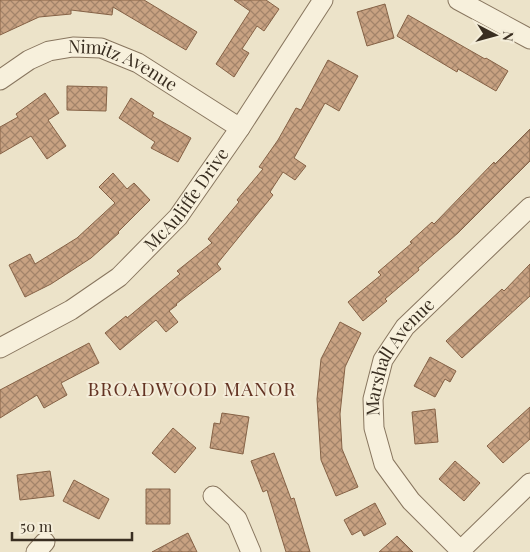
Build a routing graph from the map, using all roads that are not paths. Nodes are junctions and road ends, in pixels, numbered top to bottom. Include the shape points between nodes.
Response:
1 (323, 0) edge
2 (458, 0) edge
3 (530, 39) edge
4 (0, 80) edge
5 (240, 128) junction
6 (530, 207) edge
7 (0, 348) edge
8 (530, 484) edge
9 (213, 496) dead end
10 (250, 552) edge
11 (461, 552) edge

1 - 5 street, McAuliffe Drive
2 - 3 street
4 - 5 street, Nimitz Avenue via 49,51 74,47 101,48 138,63
5 - 7 street, McAuliffe Drive via 178,217 119,277 71,310
6 - 11 street, Marshall Avenue via 405,328 383,360 373,399 374,428 384,464 411,500
8 - 11 street
9 - 10 street via 237,519

